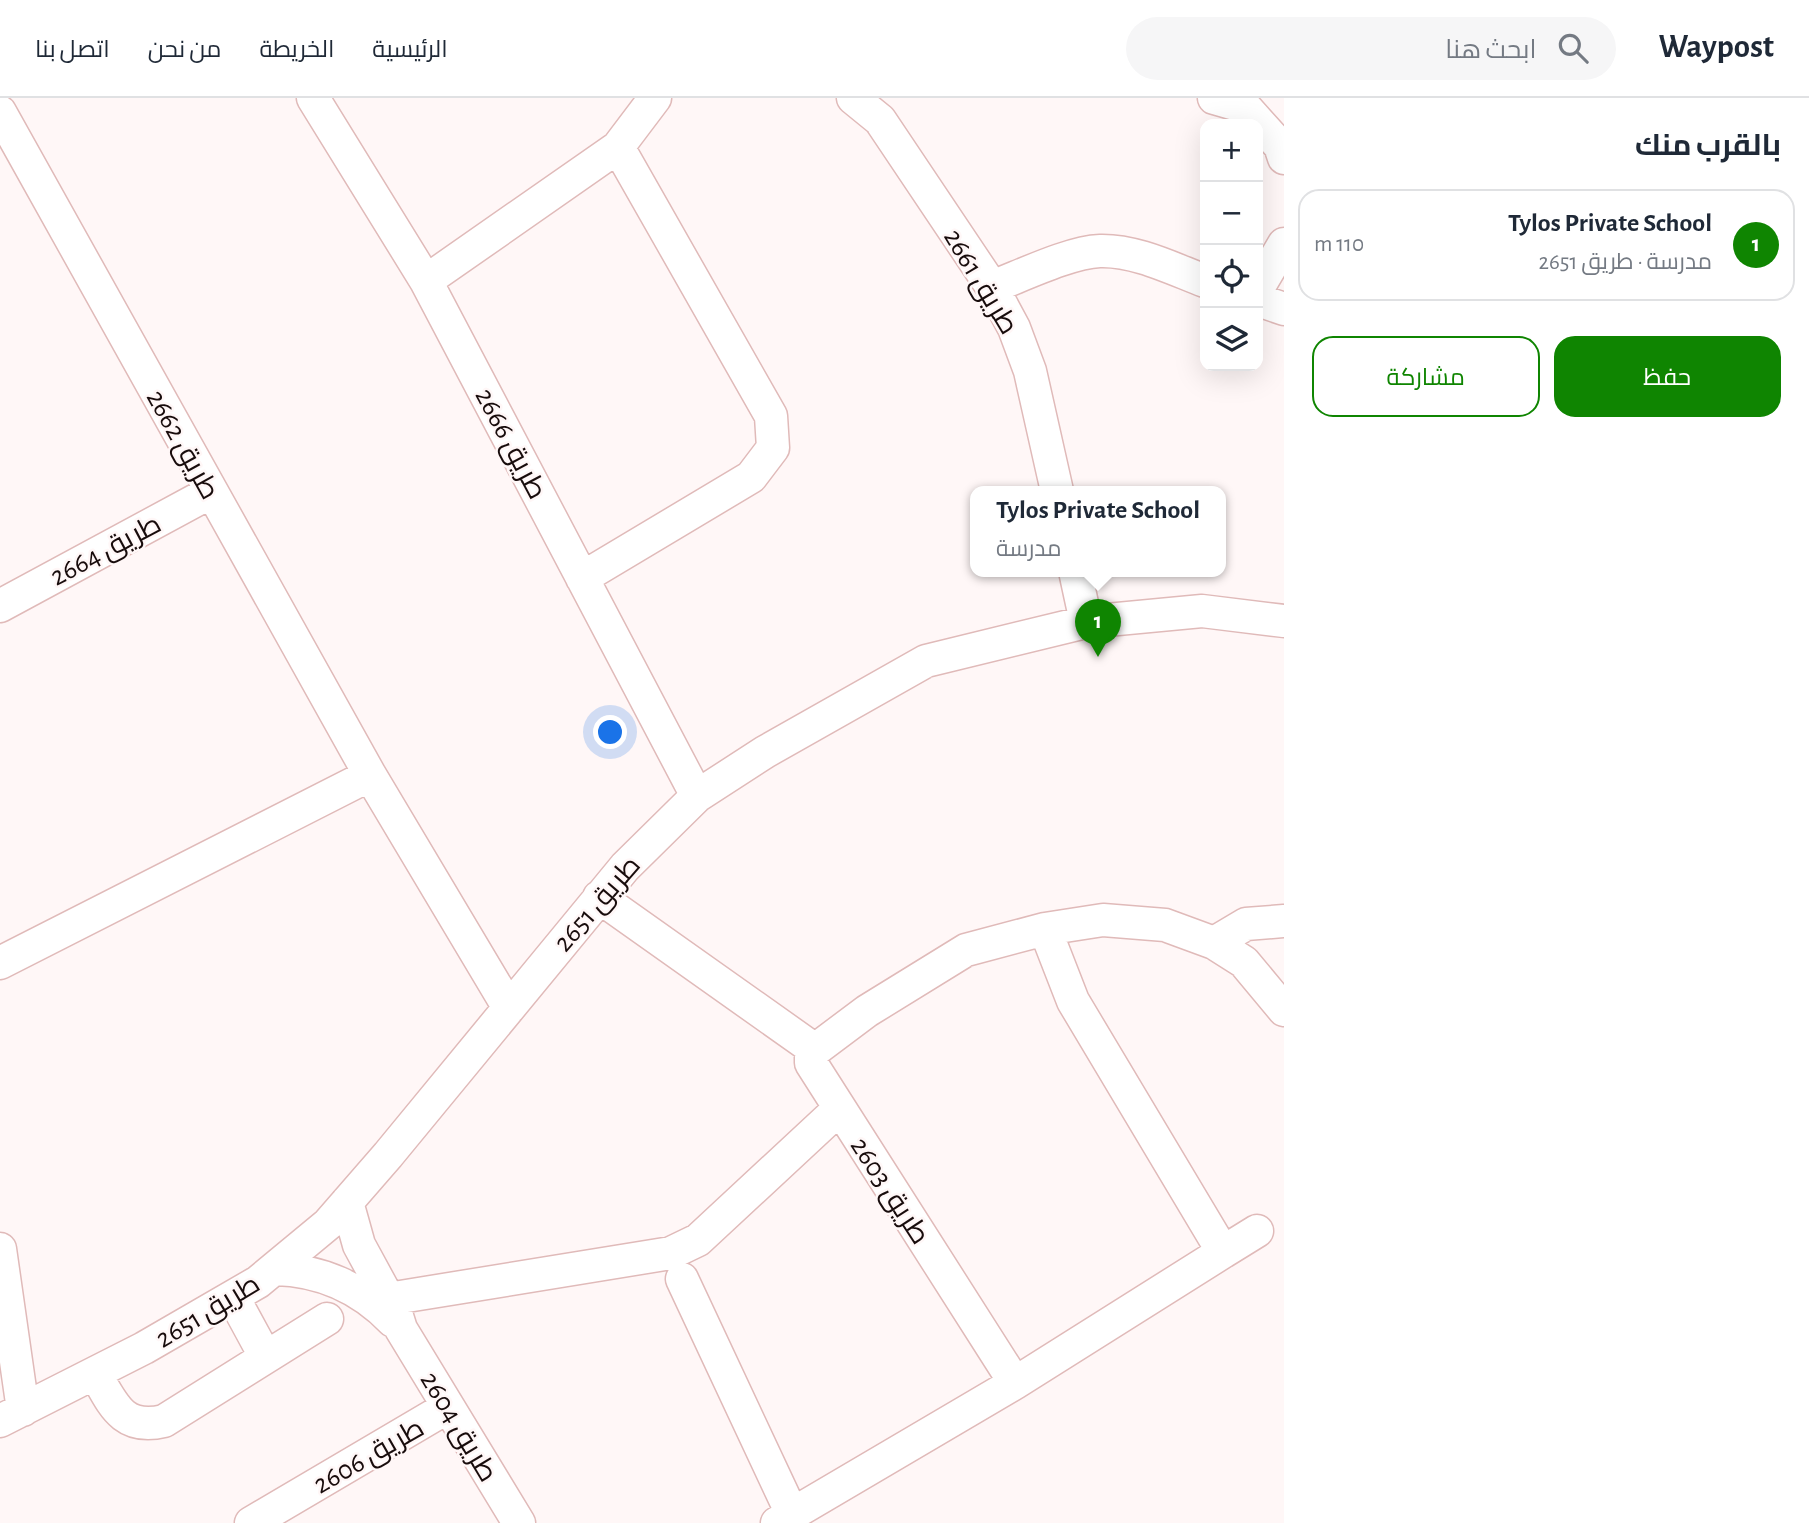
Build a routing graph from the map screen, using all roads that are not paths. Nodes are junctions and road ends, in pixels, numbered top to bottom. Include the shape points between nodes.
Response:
1 (313, 98) edge
2 (655, 98) edge
3 (853, 98) edge
4 (1214, 98) edge
5 (0, 112) edge
6 (618, 147) junction
7 (1284, 158) edge
8 (1284, 244) edge
9 (1200, 279) edge
10 (1263, 280) edge
11 (426, 281) junction
12 (992, 287) junction
13 (1263, 301) edge
14 (1284, 309) edge
15 (1056, 486) edge
16 (211, 492) junction
17 (1076, 577) edge
18 (582, 578) junction
19 (0, 606) edge
20 (1284, 621) edge
21 (1087, 622) junction
22 (370, 775) junction
23 (697, 796) junction
24 (599, 897) junction
25 (1284, 921) edge
26 (1045, 929) junction
27 (1214, 943) junction
28 (0, 963) edge
29 (509, 1008) junction
30 (1284, 1010) edge
31 (815, 1050) junction
32 (839, 1109) junction
33 (347, 1202) junction
34 (1257, 1231) dead end
35 (0, 1249) edge
36 (1223, 1252) junction
37 (275, 1269) junction
38 (681, 1279) dead end
39 (233, 1297) junction
40 (388, 1299) junction
41 (327, 1319) dead end
42 (401, 1329) junction
43 (265, 1356) junction
44 (95, 1373) junction
45 (1015, 1383) junction
46 (448, 1407) junction
47 (11, 1415) edge
48 (785, 1519) edge
49 (251, 1523) edge
50 (519, 1523) edge

1 - 11 street, طريق 2666
2 - 6 street
3 - 12 street, طريق 2661 via 880,120
4 - 7 street via 1245,107 1280,146
5 - 16 street, طريق 2662
6 - 11 street
6 - 18 street via 771,416 773,448 751,477
8 - 10 street
9 - 12 street via 1129,254 1099,251
11 - 18 street, طريق 2666
12 - 15 street, طريق 2661 via 1030,371
13 - 14 street
16 - 19 street, طريق 2664
16 - 22 street, طريق 2662
17 - 21 street
18 - 23 street, طريق 2666
20 - 21 street, طريق 2651 via 1202,611
21 - 23 street, طريق 2651 via 926,661
22 - 28 street
22 - 29 street, طريق 2662
23 - 24 street, طريق 2651
24 - 29 street, طريق 2651
24 - 31 street
25 - 27 street via 1246,924
26 - 27 street via 1103,920 1165,925
26 - 31 street via 966,950 867,1011
26 - 36 street via 1073,1000
27 - 30 street via 1244,962
29 - 33 street, طريق 2651
31 - 32 street, طريق 2603 via 811,1063
32 - 40 street via 698,1240 671,1253
32 - 45 street, طريق 2603
33 - 37 street, طريق 2651
33 - 40 street, طريق 2604 via 359,1245
34 - 36 street
35 - 47 street, طريق 2651
36 - 45 street
37 - 39 street, طريق 2651
37 - 42 street, طريق 2604 via 296,1269 336,1280 371,1302
38 - 48 street
39 - 43 street
39 - 44 street, طريق 2651
40 - 42 street, طريق 2604
41 - 43 street
42 - 46 street, طريق 2604
43 - 44 street via 164,1421 150,1425 123,1416
44 - 47 street, طريق 2651
45 - 48 street
46 - 49 street, طريق 2606
46 - 50 street, طريق 2604

